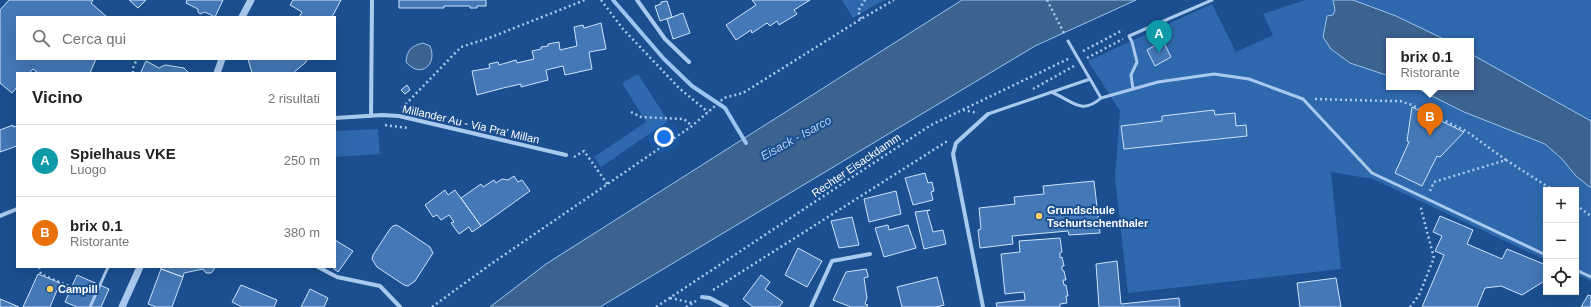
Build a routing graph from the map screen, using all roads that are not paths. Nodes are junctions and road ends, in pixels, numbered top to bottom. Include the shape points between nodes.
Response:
1 (251, 0) edge
2 (372, 0) edge
3 (637, 0) edge
4 (1212, 0) edge
5 (243, 16) edge
6 (1068, 41) road end
7 (222, 60) edge
8 (689, 62) dead end
9 (216, 72) edge
10 (1090, 79) junction
11 (1133, 89) junction
12 (1051, 92) junction
13 (1102, 98) junction
14 (988, 114) joint
15 (371, 116) junction
16 (336, 118) edge
17 (566, 155) dead end
18 (16, 209) edge
19 (0, 216) edge
20 (870, 254) dead end
21 (1543, 254) edge
22 (108, 268) edge
23 (140, 268) edge
24 (320, 268) edge
25 (1579, 271) edge
26 (1591, 277) edge
27 (702, 297) road end
28 (90, 307) edge
29 (122, 307) edge
30 (400, 307) edge
31 (727, 307) edge
32 (811, 307) edge
33 (983, 307) edge

1 - 5 street
2 - 15 street
3 - 8 street via 665,39
4 - 11 lane via 1129,36 1136,62 1131,74
6 - 10 lane
7 - 9 street
10 - 12 lane
10 - 13 lane
11 - 13 lane
11 - 21 lane via 1158,82 1214,74 1249,79 1303,99 1372,173
12 - 13 lane via 1083,107 1093,105
12 - 14 lane
14 - 33 street via 956,143 953,154
15 - 16 street, Millander Au - Via Pra' Millan
15 - 17 street, Millander Au - Via Pra' Millan via 399,116
18 - 19 street
20 - 32 street via 832,261
22 - 28 lane
23 - 29 street
24 - 30 street via 337,277 380,286
25 - 26 lane
27 - 31 street via 710,298

